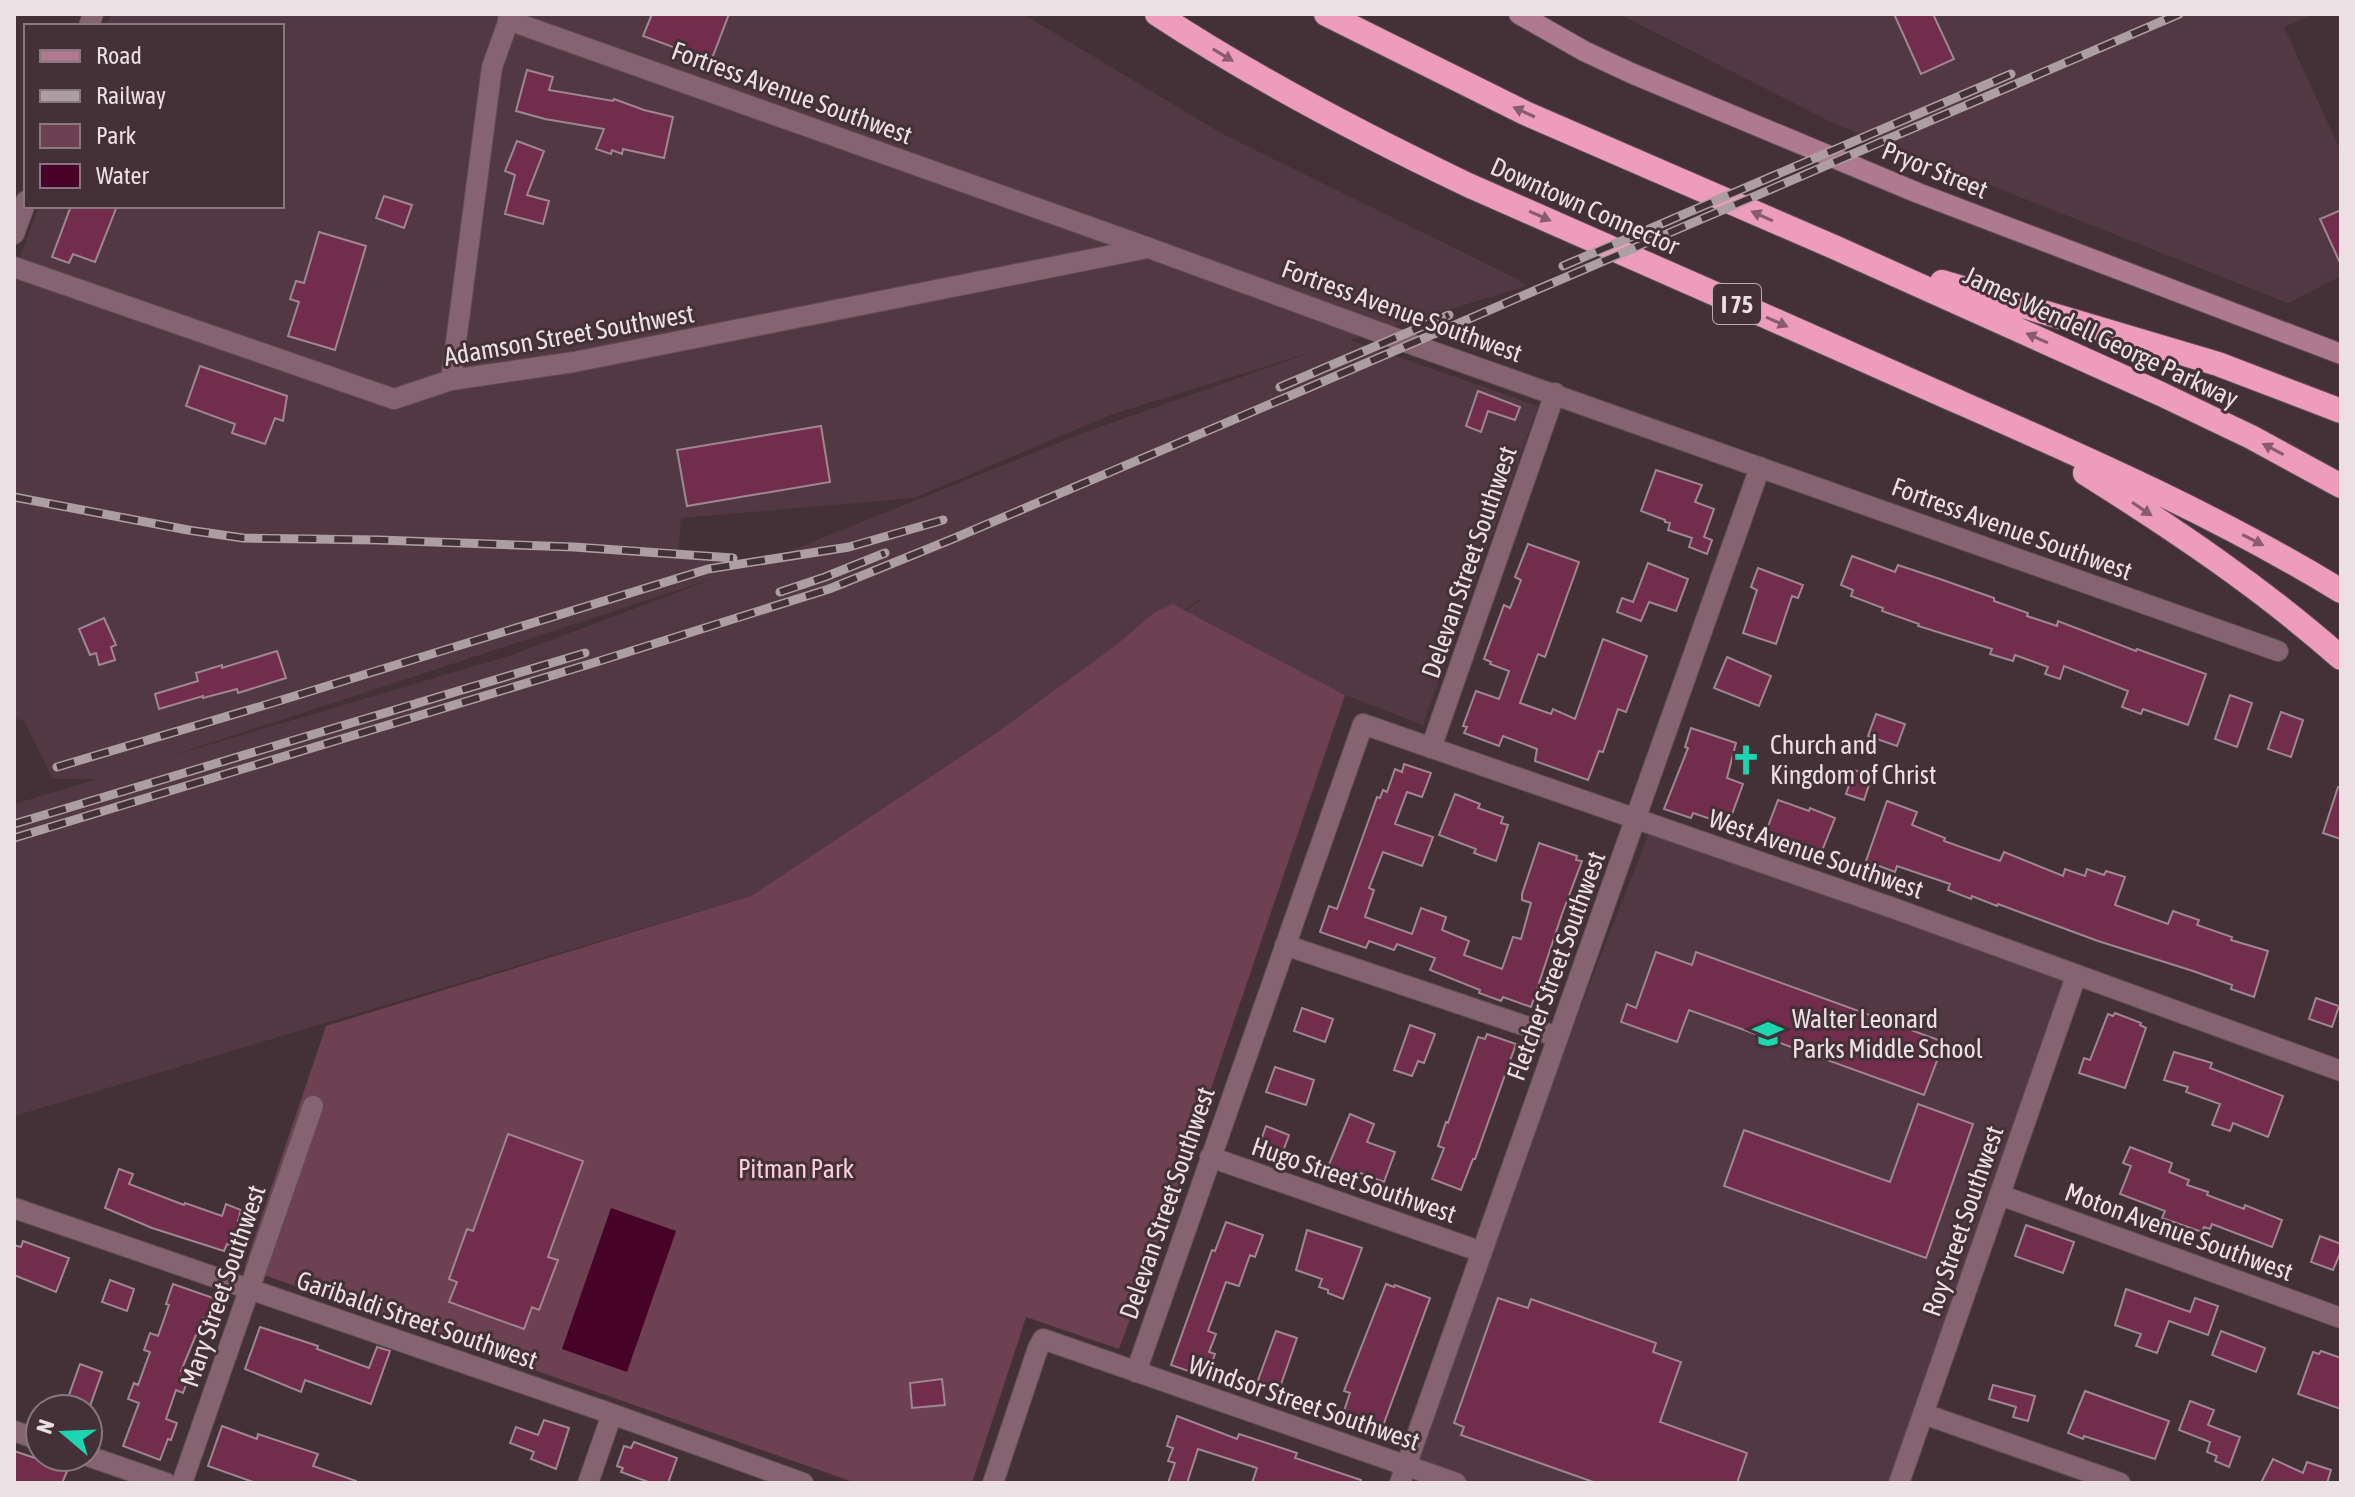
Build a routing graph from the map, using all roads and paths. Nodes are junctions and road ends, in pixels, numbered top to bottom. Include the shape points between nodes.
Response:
1 (1157, 14) edge
2 (1326, 14) edge
3 (1519, 14) edge
4 (510, 17) edge
5 (24, 206) edge
6 (14, 234) edge
7 (1834, 247) junction
8 (1149, 248) junction
9 (14, 267) edge
10 (2341, 354) edge
11 (451, 380) junction
12 (1555, 393) junction
13 (2341, 411) edge
14 (2005, 422) junction
15 (1760, 467) junction
16 (2341, 486) edge
17 (2341, 591) edge
18 (2278, 651) dead end
19 (2341, 658) edge
20 (1431, 748) junction
21 (1331, 815) joint
22 (1635, 819) junction
23 (1285, 945) junction
24 (2076, 976) junction
25 (1558, 1037) junction
26 (2341, 1071) edge
27 (313, 1106) dead end
28 (1210, 1157) junction
29 (2000, 1195) junction
30 (14, 1208) edge
31 (1482, 1252) junction
32 (250, 1290) junction
33 (2341, 1318) edge
34 (1136, 1372) junction
35 (612, 1414) junction
36 (1924, 1414) junction
37 (104, 1462) edge
38 (1403, 1474) edge
39 (166, 1483) edge
40 (182, 1483) edge
41 (588, 1483) edge
42 (803, 1483) edge
43 (993, 1483) edge
44 (1456, 1483) edge
45 (1899, 1483) edge
46 (2120, 1483) edge

1 -> 14 highway, Downtown Connector / I 75 via 1401,153
7 -> 2 highway via 1525,113
3 - 10 main road, Pryor Street via 1631,73 1918,193
4 - 8 street, Fortress Avenue Southwest
4 - 11 street via 492,67
5 - 6 street
7 - 13 highway via 2193,356
16 -> 7 highway, James Wendell George Parkway via 2174,400
8 - 11 street, Adamson Street Southwest via 574,362
8 - 12 street, Fortress Avenue Southwest
9 - 11 street, Adamson Street Southwest via 394,399
12 - 15 street, Fortress Avenue Southwest
12 - 20 street, Delevan Street Southwest
14 -> 17 highway, I 75 via 2166,496
14 -> 19 highway via 2229,568
15 - 18 street, Fortress Avenue Southwest
15 - 22 street, Fletcher Street Southwest
20 - 21 street, West Avenue Southwest via 1363,724
20 - 22 street, West Avenue Southwest
21 - 23 street, Delevan Street Southwest
22 - 24 street, West Avenue Southwest
22 - 25 street, Fletcher Street Southwest
23 - 25 street
23 - 28 street, Delevan Street Southwest
24 - 26 street, West Avenue Southwest
24 - 29 street, Roy Street Southwest
25 - 31 street, Fletcher Street Southwest
27 - 32 street, Mary Street Southwest
28 - 31 street, Hugo Street Southwest
28 - 34 street, Delevan Street Southwest
29 - 33 street, Moton Avenue Southwest
29 - 36 street, Roy Street Southwest
30 - 32 street, Garibaldi Street Southwest
31 - 38 street, Fletcher Street Southwest
32 - 35 street, Garibaldi Street Southwest
32 - 40 street, Mary Street Southwest
34 - 38 street, Windsor Street Southwest
34 - 43 street via 1043,1339
35 - 41 street
35 - 42 street, Garibaldi Street Southwest
36 - 45 street, Roy Street Southwest
36 - 46 street
37 - 39 street
38 - 44 street, Windsor Street Southwest

